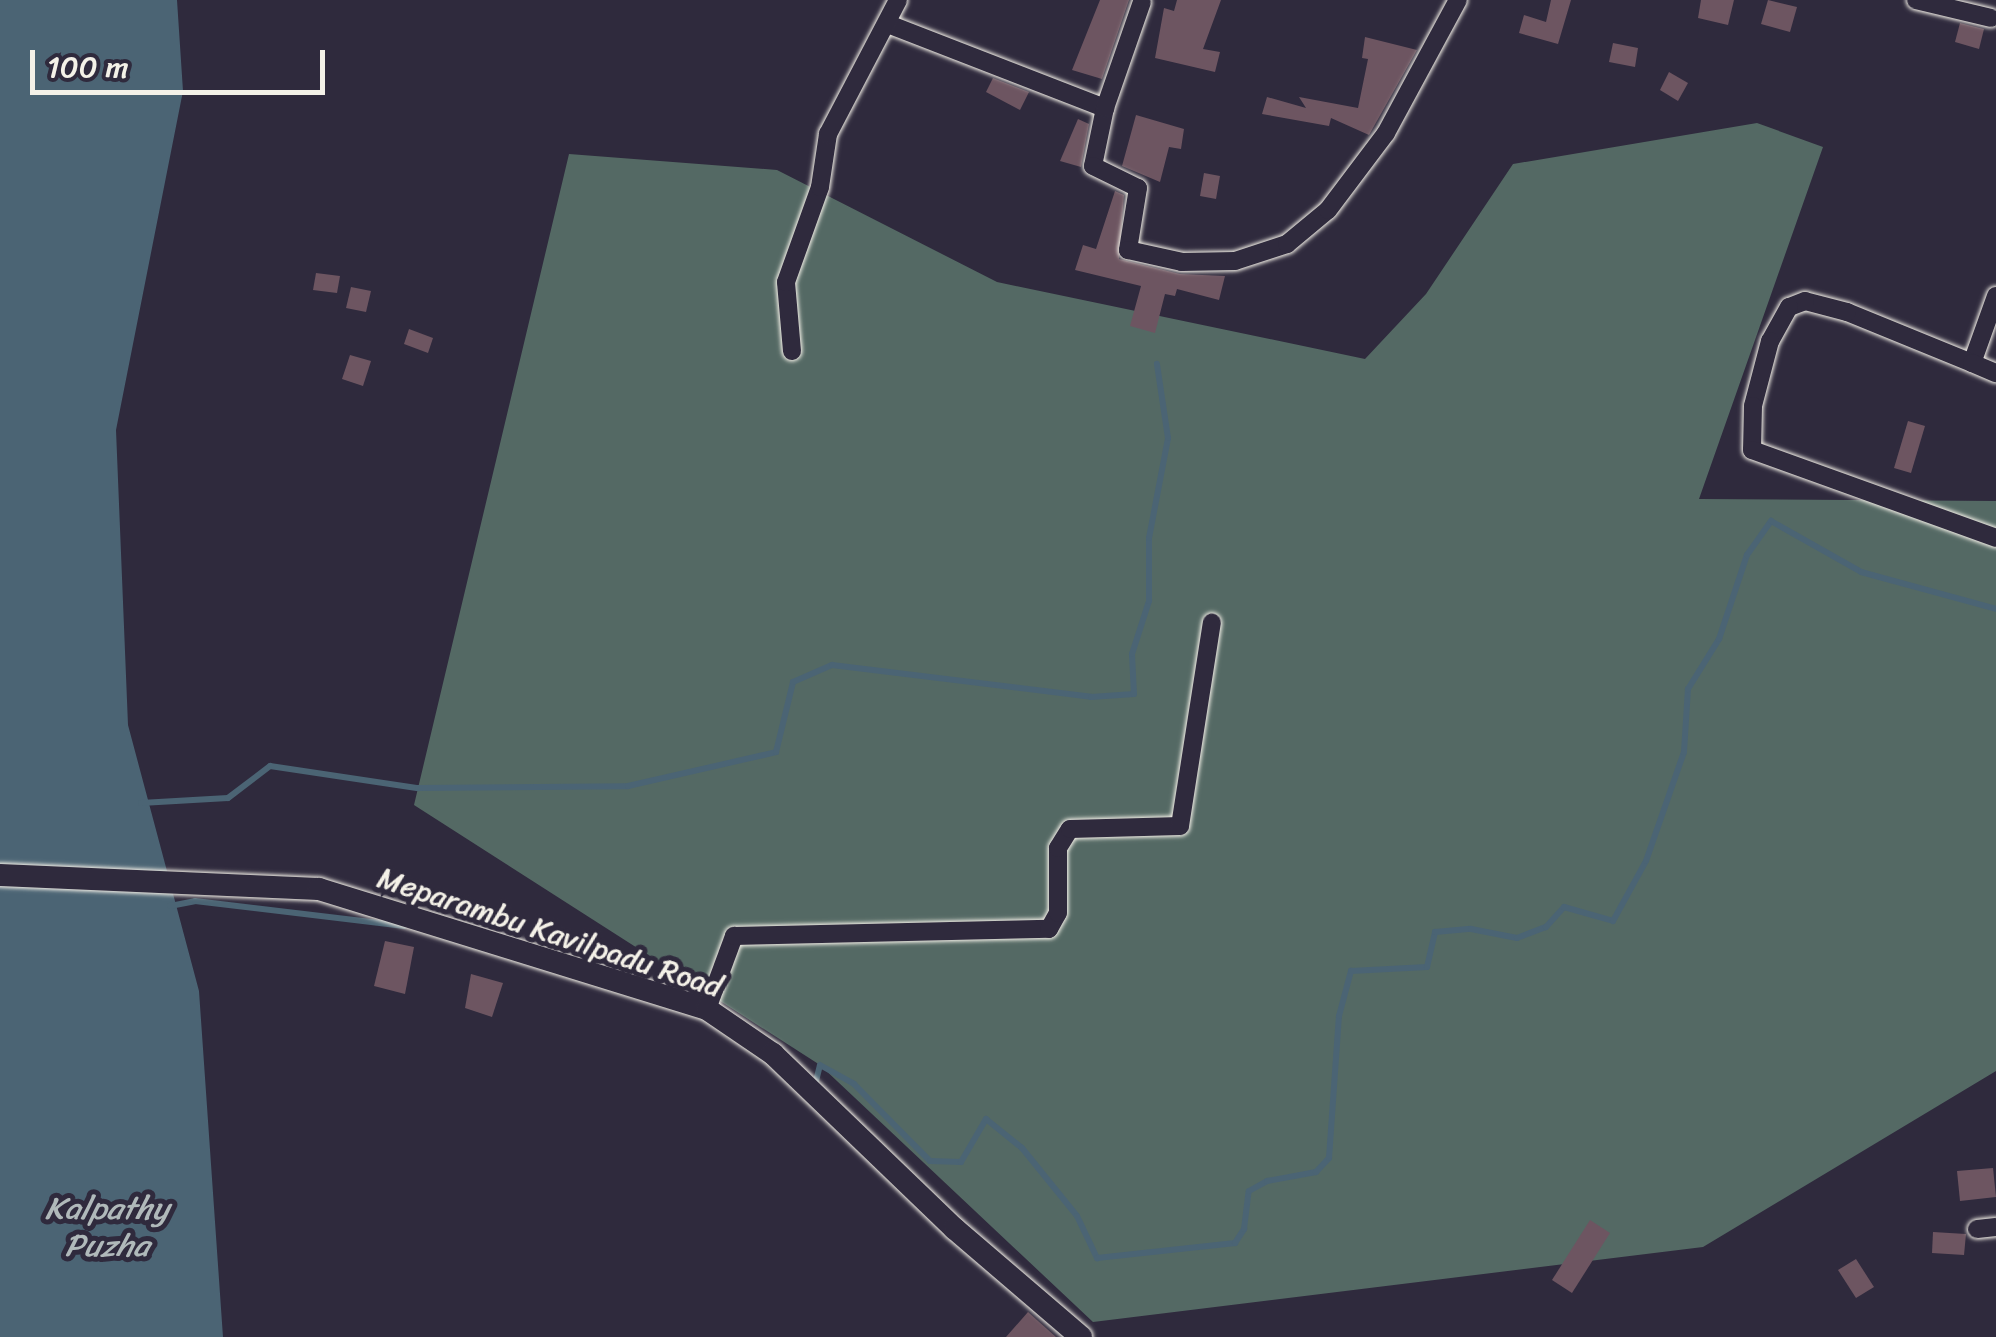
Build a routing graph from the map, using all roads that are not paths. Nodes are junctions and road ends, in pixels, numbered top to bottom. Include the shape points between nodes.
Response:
1 (898, 0) edge
2 (1458, 0) edge
3 (1916, 0) edge
4 (1142, 2) edge
5 (1991, 18) dead end
6 (888, 24) junction
7 (1105, 108) junction
8 (1996, 296) edge
9 (792, 350) dead end
10 (1972, 363) junction
11 (1996, 373) edge
12 (1996, 538) edge
13 (1212, 622) dead end
14 (0, 874) edge
15 (707, 1009) junction
16 (1081, 1337) edge

1 - 6 street
2 - 7 street via 1386,133 1328,210 1287,244 1235,261 1182,262 1128,250 1138,188 1093,166
3 - 5 street
4 - 7 street
6 - 7 street
6 - 9 street via 828,134 820,187 786,282
8 - 10 street
10 - 11 street
10 - 12 street via 1805,301 1789,307 1770,341 1754,406 1752,450
13 - 15 street via 1180,826 1070,829 1058,848 1058,913 1049,929 734,936
14 - 15 main road, Meparambu Kavilpadu Road via 319,889
15 - 16 main road, Meparambu Kavilpadu Road via 773,1054 968,1242

